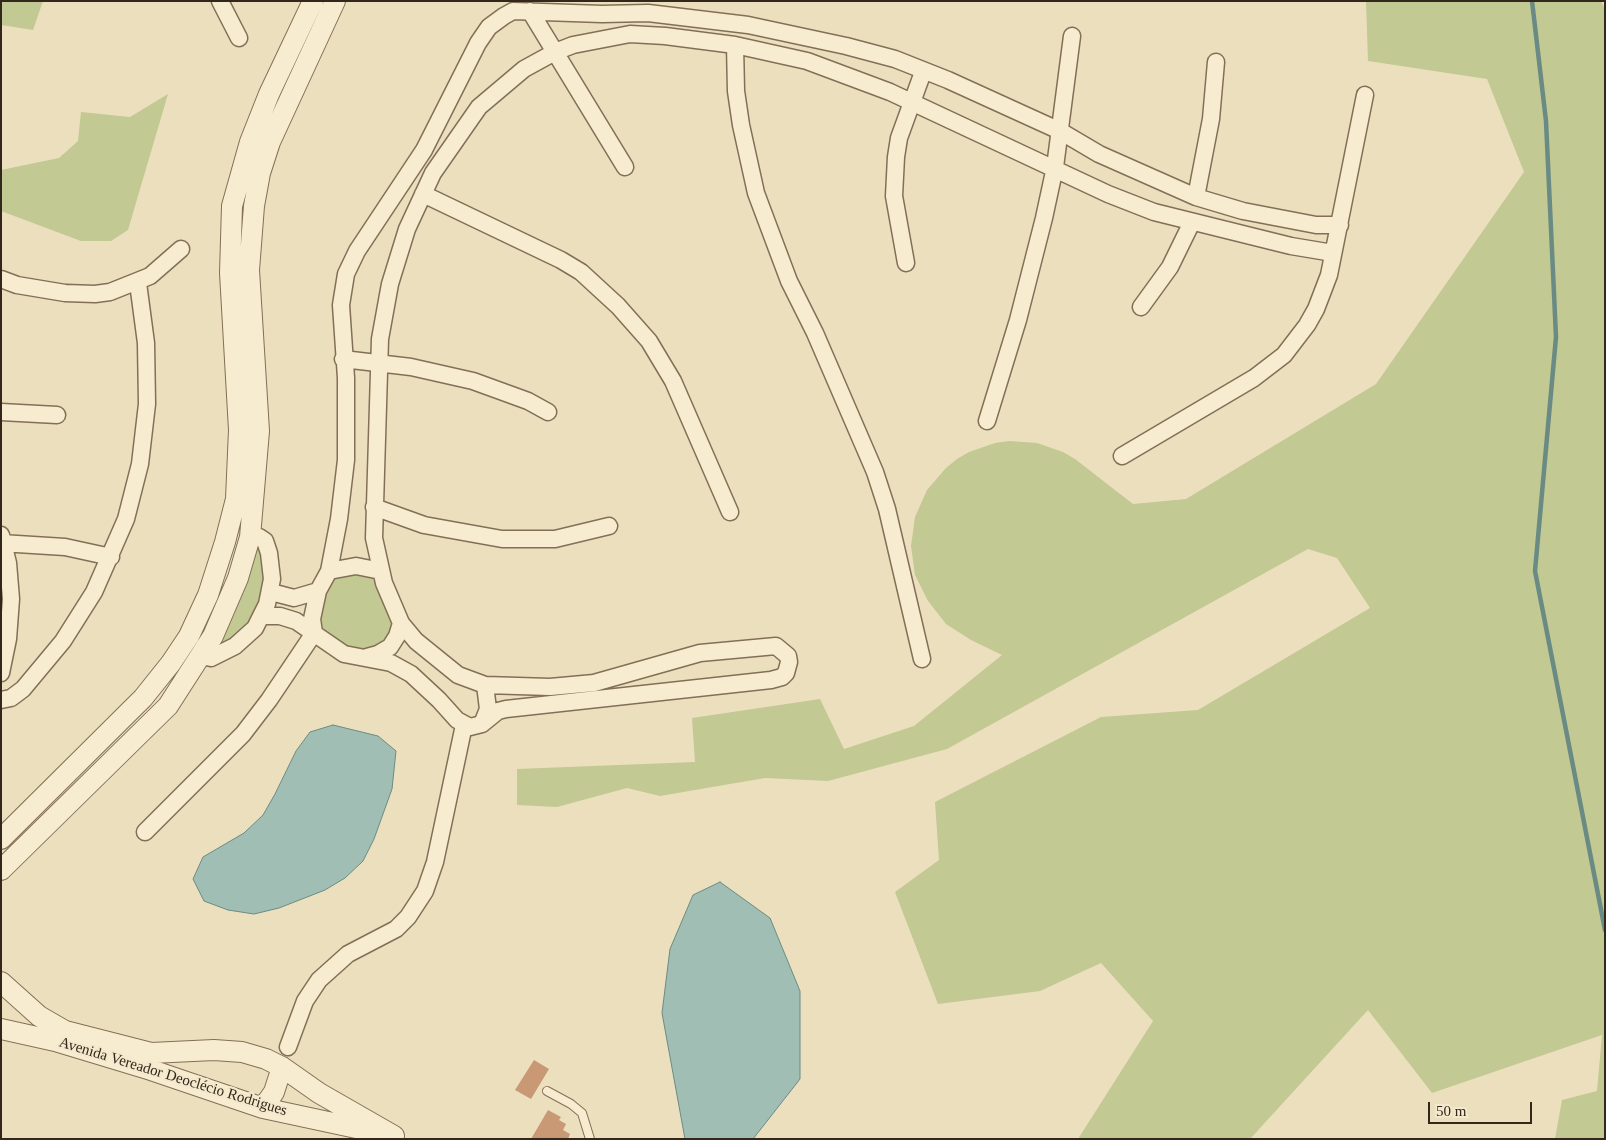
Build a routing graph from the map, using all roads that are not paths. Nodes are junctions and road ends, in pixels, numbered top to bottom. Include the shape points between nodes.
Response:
1 (220, 1) edge
2 (313, 1) edge
3 (335, 1) edge
4 (530, 11) junction
5 (1072, 36) dead end
6 (239, 38) dead end
7 (735, 45) junction
8 (555, 52) junction
9 (1216, 62) dead end
10 (923, 72) junction
11 (1365, 95) dead end
12 (912, 104) junction
13 (1060, 131) junction
14 (625, 167) dead end
15 (1055, 167) junction
16 (423, 194) junction
17 (1196, 197) junction
18 (1192, 222) junction
19 (1340, 225) junction
20 (181, 249) dead end
21 (1334, 253) junction
22 (906, 263) dead end
23 (1, 279) edge
24 (138, 282) junction
25 (1141, 306) dead end
26 (344, 359) junction
27 (380, 363) junction
28 (1, 412) edge
29 (548, 412) dead end
30 (57, 414) dead end
31 (987, 421) dead end
32 (1122, 456) dead end
33 (374, 507) junction
34 (730, 512) dead end
35 (609, 526) dead end
36 (250, 537) junction
37 (2, 540) edge
38 (226, 542) junction
39 (111, 556) junction
40 (329, 571) junction
41 (381, 571) junction
42 (318, 591) junction
43 (271, 592) junction
44 (262, 616) junction
45 (401, 623) junction
46 (314, 633) junction
47 (189, 636) junction
48 (201, 656) junction
49 (364, 658) junction
50 (922, 659) dead end
51 (1, 673) edge
52 (485, 685) junction
53 (1, 700) edge
54 (482, 724) junction
55 (464, 725) junction
56 (144, 832) dead end
57 (1, 840) edge
58 (1, 870) edge
59 (1, 982) edge
60 (1, 1029) edge
61 (288, 1047) dead end
62 (282, 1067) junction
63 (547, 1091) dead end
64 (263, 1108) junction
65 (399, 1137) edge
66 (590, 1139) edge

1 - 6 street
2 - 38 street via 250,142 232,206 230,273 239,430 236,498
3 - 36 street via 270,142 254,206 249,270 259,431
4 - 8 street
4 - 10 street via 648,12 748,25 895,59
4 - 26 street via 513,11 483,35 424,150 357,251 342,289
5 - 13 street
7 - 8 street via 630,34 592,40
7 - 12 street via 808,61 890,92
7 - 50 street via 737,99 756,193 781,263 875,472 887,509
8 - 14 street
8 - 16 street via 508,80 479,107 433,173
9 - 17 street via 1210,127
10 - 12 street
10 - 13 street via 948,80
11 - 19 street
12 - 15 street
12 - 22 street via 899,138 894,176 894,196
13 - 15 street
13 - 17 street via 1099,154
15 - 18 street via 1108,194 1154,212
15 - 31 street via 1018,320
16 - 27 street via 407,229 390,284 380,339
16 - 34 street via 561,260 581,272 618,306 649,341 673,381
17 - 19 street via 1243,212 1316,225
18 - 21 street
18 - 25 street via 1170,267
19 - 21 street
20 - 24 street via 162,268
21 - 32 street via 1316,309 1284,355 1254,378
23 - 24 street via 80,295 110,292
24 - 39 street via 148,373 144,434 133,494
26 - 27 street
26 - 40 street via 346,460
27 - 29 street via 472,381 528,401
27 - 33 street
28 - 30 street
33 - 35 street via 424,525 502,538 555,540
33 - 41 street via 374,538
36 - 38 street via 236,536
36 - 43 street via 265,541 272,566
36 - 48 street via 224,613
37 - 39 street
37 - 51 street via 12,598
38 - 47 street via 208,595
39 - 53 street via 94,592 63,641 23,689 11,698
40 - 41 street via 356,566
40 - 42 street
41 - 45 street
42 - 43 street via 294,598
42 - 46 street via 312,618
43 - 44 street
44 - 46 street via 286,617
44 - 48 street via 255,628 235,646 211,658
45 - 49 street via 390,647
45 - 52 street via 445,666
46 - 49 street via 344,654
46 - 56 street via 243,734
47 - 48 street via 193,648
47 - 57 street via 143,698
48 - 58 street via 168,706
49 - 55 street via 391,663 411,674
52 - 54 street via 488,709
52 - 54 street via 550,687 594,683 700,653 776,646 785,652 789,662 786,673 776,680 506,709 498,711
54 - 55 street via 477,727
55 - 61 street via 435,862 425,891 396,929 348,954 319,980 305,1001
59 - 62 street via 39,1016 65,1031 151,1053 242,1052
60 - 64 street, Avenida Vereador Deoclécio Rodrigues via 64,1043
62 - 64 street via 274,1092
62 - 65 street via 319,1093
63 - 66 lane via 582,1113
64 - 65 street, Avenida Vereador Deoclécio Rodrigues

